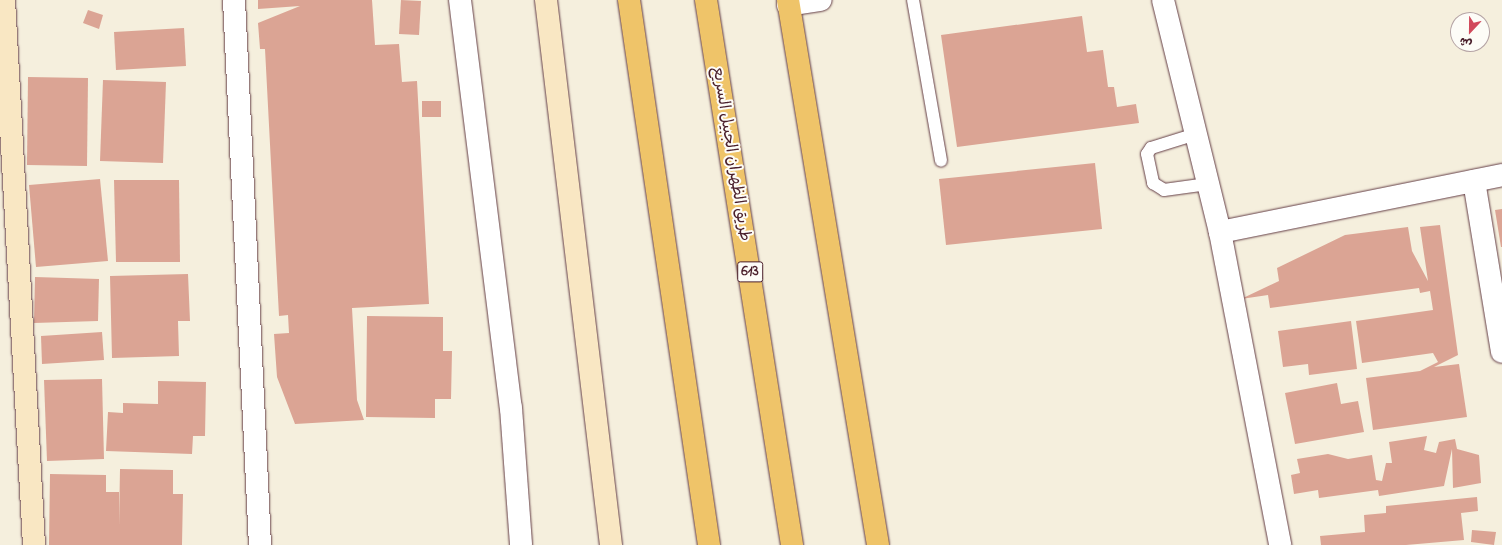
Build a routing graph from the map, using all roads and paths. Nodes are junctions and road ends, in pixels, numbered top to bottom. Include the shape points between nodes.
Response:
1 (4, 0) edge
2 (234, 0) edge
3 (460, 0) edge
4 (546, 0) edge
5 (629, 0) edge
6 (707, 0) edge
7 (821, 0) edge
8 (913, 0) edge
9 (1163, 0) edge
10 (788, 3) edge
11 (1196, 134) junction
12 (941, 161) dead end
13 (1502, 175) edge
14 (1474, 181) junction
15 (1208, 184) junction
16 (1220, 232) junction
17 (1502, 352) edge
18 (34, 545) edge
19 (260, 545) edge
20 (521, 545) edge
21 (611, 545) edge
22 (709, 545) edge
23 (792, 545) edge
24 (878, 545) edge
25 (1280, 545) edge

1 - 18 main road
2 - 19 street
3 - 20 street via 511,408
4 - 21 main road
5 - 22 main road
6 - 23 main road, طريق الظهران الجبيل السريع / 613
7 - 10 street
8 - 12 lane
9 - 11 street
10 - 24 main road
11 - 15 street
11 - 15 lane via 1151,148 1147,154 1153,183 1164,190
13 - 14 street
14 - 16 street
14 - 17 street
15 - 16 street
16 - 25 street

